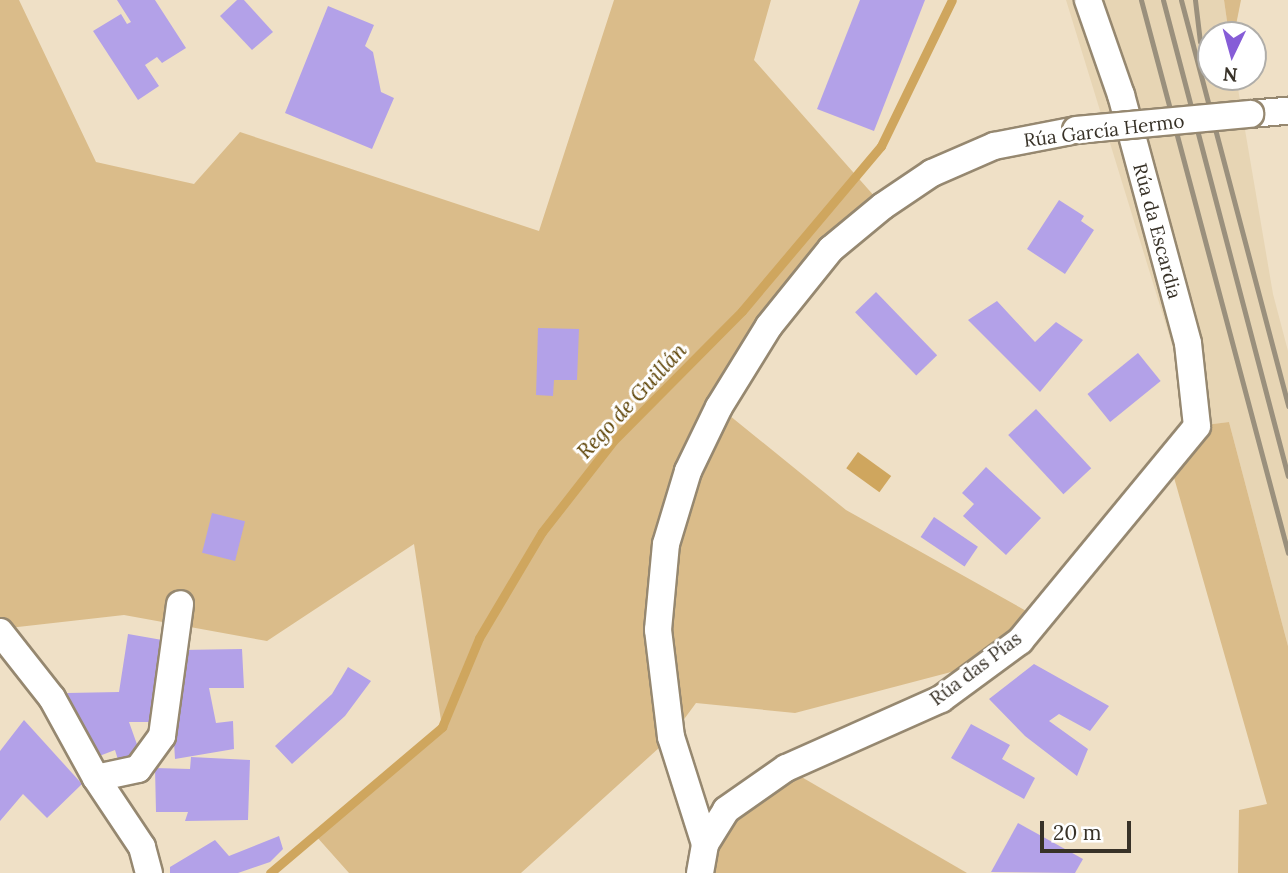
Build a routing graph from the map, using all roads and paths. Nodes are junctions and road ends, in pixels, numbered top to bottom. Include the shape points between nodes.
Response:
1 (1088, 0) edge
2 (1288, 111) edge
3 (1188, 343) joint
4 (180, 604) dead end
5 (0, 632) edge
6 (96, 778) junction
7 (705, 844) junction
8 (149, 873) edge
9 (700, 873) edge

1 - 3 street, Rúa da Escardia via 1121,95
2 - 7 street, Rúa García Hermo, bridge via 1076,130 994,146 932,173 883,206 824,259 769,326 719,407 688,471 666,544 657,631 671,737
3 - 7 street, Rúa das Pías via 1197,426 1020,641 942,699 786,768 726,810
4 - 6 street via 162,736 138,769
5 - 6 street via 35,671
6 - 8 street via 142,847
7 - 9 street, Rúa García Hermo

